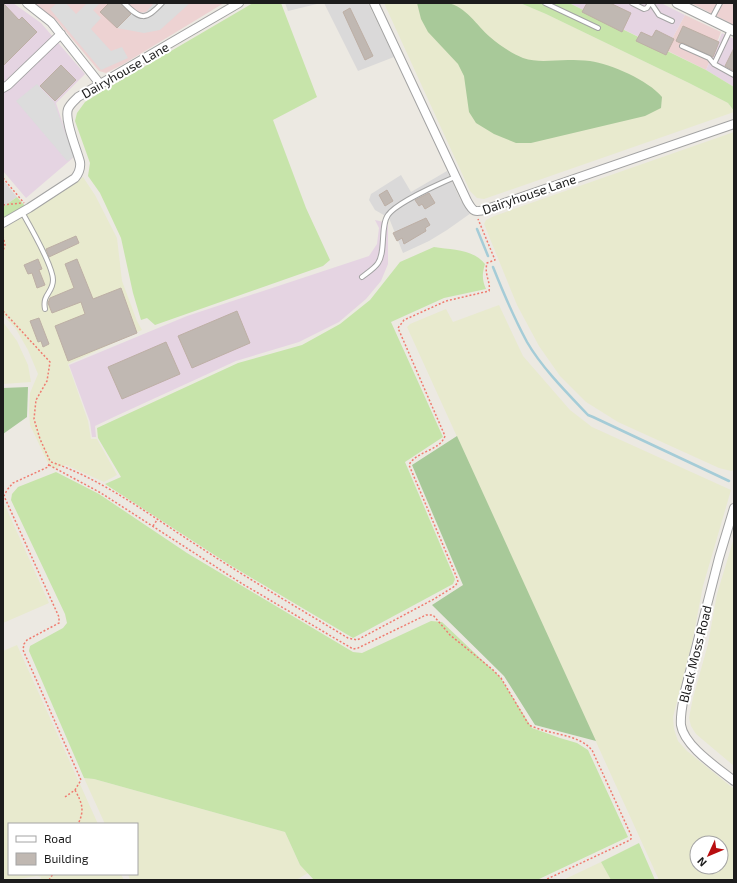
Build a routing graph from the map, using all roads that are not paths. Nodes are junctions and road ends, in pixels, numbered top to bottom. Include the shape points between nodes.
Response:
1 (27, 3) edge
2 (124, 3) edge
3 (162, 3) edge
4 (239, 3) edge
5 (374, 3) edge
6 (545, 3) edge
7 (632, 3) edge
8 (650, 3) edge
9 (677, 3) edge
10 (720, 3) edge
11 (228, 6) edge
12 (711, 20) junction
13 (672, 21) dead end
14 (598, 28) dead end
15 (732, 30) edge
16 (61, 34) junction
17 (682, 46) dead end
18 (714, 64) junction
19 (734, 75) edge
20 (100, 84) junction
21 (3, 88) edge
22 (734, 124) edge
23 (456, 176) junction
24 (22, 212) junction
25 (3, 223) edge
26 (362, 277) dead end
27 (45, 309) dead end
28 (734, 508) edge
29 (734, 781) edge

1 - 16 street
2 - 3 lane via 135,14 141,16 148,16
4 - 11 street, Dairyhouse Lane
5 - 23 street, Dairyhouse Lane
6 - 14 lane
7 - 8 lane via 644,9
8 - 13 lane via 659,14
9 - 12 street
10 - 12 lane
11 - 20 street, Dairyhouse Lane
12 - 15 street
15 - 18 lane
16 - 20 street
16 - 21 street
17 - 18 lane via 709,58
18 - 19 lane
20 - 24 street, Dairyhouse Lane via 78,97 70,105 67,113 68,125 80,162 78,175
22 - 23 street, Dairyhouse Lane via 479,212 470,207
23 - 26 lane via 414,197 388,214 384,222 379,262
24 - 25 street, Dairyhouse Lane
24 - 27 lane via 36,237 52,276 52,287 44,301
28 - 29 street, Black Moss Road via 685,691 681,727 697,751

